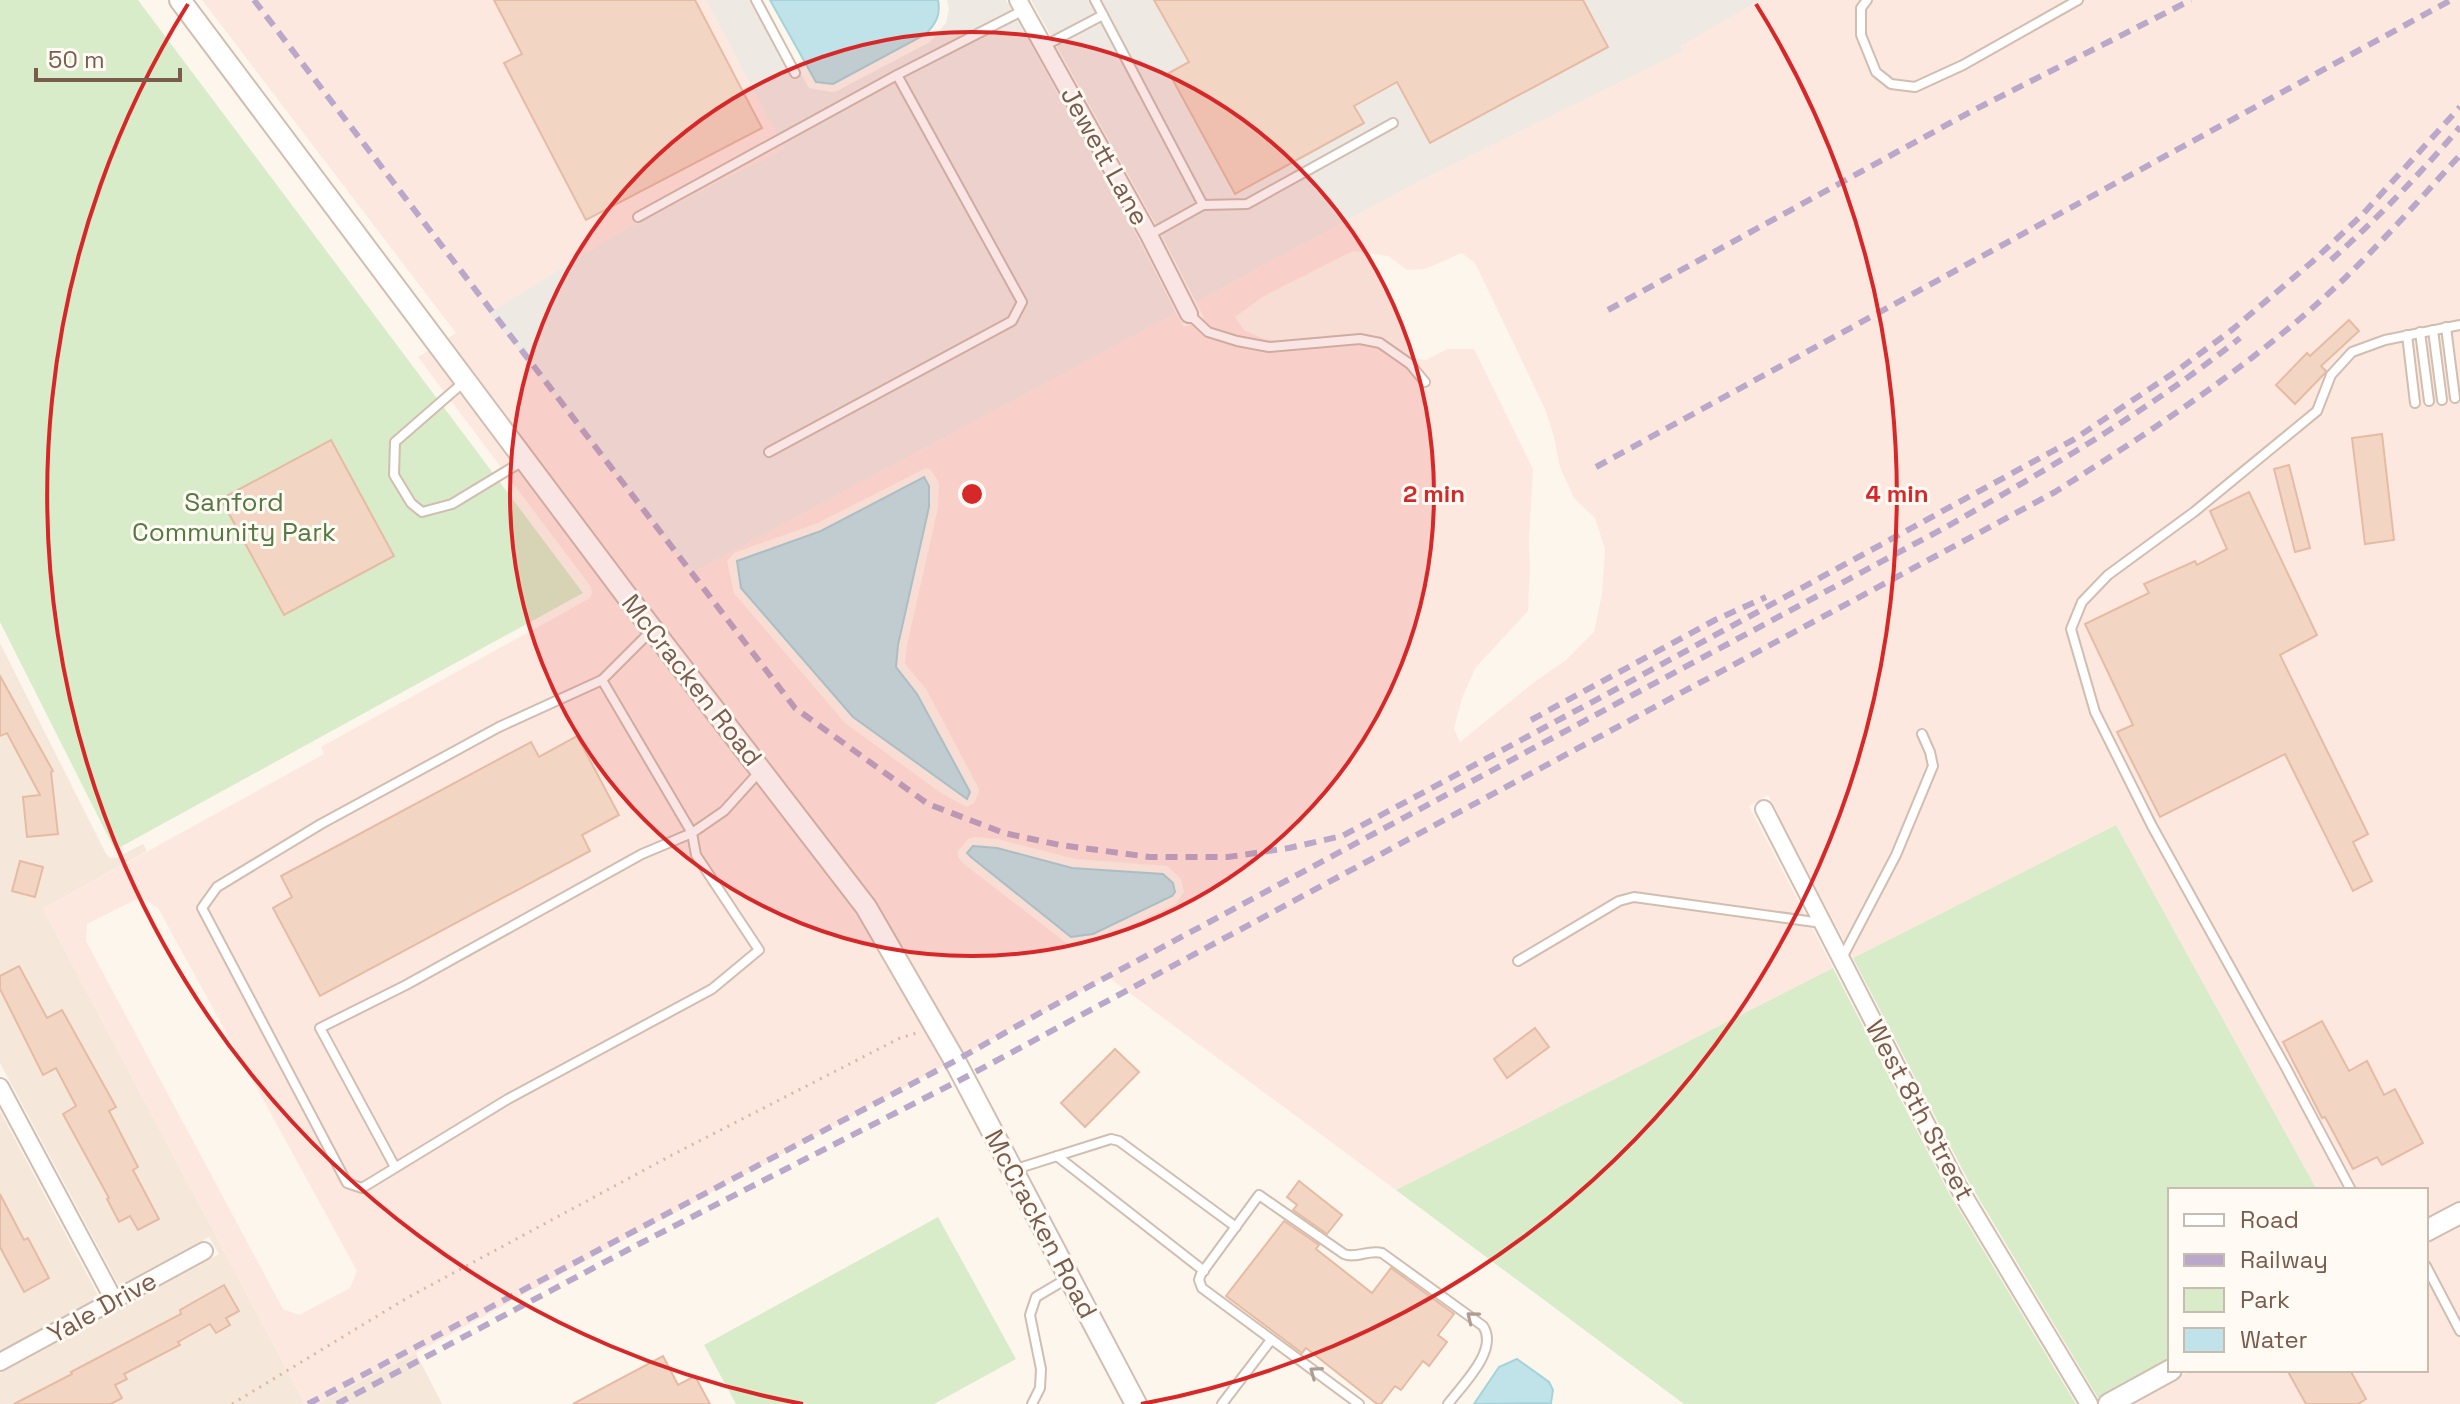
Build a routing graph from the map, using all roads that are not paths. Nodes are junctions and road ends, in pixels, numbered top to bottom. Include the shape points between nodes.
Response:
1 (180, 0) edge
2 (756, 0) edge
3 (1095, 0) edge
4 (2078, 0) edge
5 (1864, 4) edge
6 (1021, 5) edge
7 (1103, 15) junction
8 (1044, 46) junction
9 (795, 73) dead end
10 (897, 75) junction
11 (1393, 123) dead end
12 (1203, 205) junction
13 (638, 217) dead end
14 (1149, 235) junction
15 (1189, 314) joint
16 (2460, 325) edge
17 (2446, 327) junction
18 (2433, 330) junction
19 (2420, 332) junction
20 (2407, 335) junction
21 (465, 381) junction
22 (1425, 382) dead end
23 (2455, 398) dead end
24 (2442, 400) dead end
25 (2429, 401) dead end
26 (2415, 403) dead end
27 (769, 452) dead end
28 (525, 460) junction
29 (653, 630) junction
30 (602, 680) junction
31 (1922, 734) dead end
32 (762, 770) junction
33 (1764, 809) dead end
34 (692, 833) junction
35 (1822, 923) junction
36 (1841, 959) junction
37 (1518, 961) dead end
38 (0, 1087) edge
39 (1057, 1156) junction
40 (395, 1167) junction
41 (1012, 1171) junction
42 (2350, 1188) edge
43 (2460, 1213) edge
44 (1236, 1227) junction
45 (2428, 1230) edge
46 (204, 1251) dead end
47 (2428, 1270) edge
48 (1204, 1271) junction
49 (1069, 1277) junction
50 (114, 1300) junction
51 (2460, 1331) edge
52 (1271, 1340) junction
53 (0, 1362) edge
54 (2168, 1372) edge
55 (1032, 1404) edge
56 (1136, 1404) edge
57 (1222, 1404) edge
58 (1359, 1404) edge
59 (1448, 1404) edge
60 (2089, 1404) edge
61 (2109, 1404) edge

1 - 21 street, McCracken Road
2 - 9 lane
3 - 7 lane
4 - 5 lane via 1915,87 1891,84 1876,72 1861,35
6 - 8 street, Jewett Lane
6 - 10 lane
7 - 8 lane
7 - 12 lane
8 - 14 street, Jewett Lane
10 - 13 lane
10 - 27 lane via 1022,302 1012,321
11 - 12 lane via 1247,204
12 - 14 lane
14 - 15 street, Jewett Lane
15 - 22 lane via 1208,332 1269,347 1360,339 1380,343
16 - 17 lane
17 - 18 lane
17 - 23 lane
18 - 19 lane
18 - 24 lane
19 - 20 lane
19 - 25 lane
20 - 26 lane
20 - 42 lane via 2352,352 2331,375 2317,411 2108,575 2082,602 2071,629 2095,712
21 - 28 street, McCracken Road
21 - 28 lane via 395,442 394,475 411,503 422,512 452,504
28 - 29 street, McCracken Road
29 - 30 lane
29 - 32 street, McCracken Road
30 - 34 lane
30 - 40 lane via 499,727 321,824 217,887 202,908 347,1183 362,1188
31 - 36 lane via 1933,766 1896,855
32 - 34 lane via 724,811
32 - 41 street, McCracken Road via 866,907
33 - 35 street, West 8th Street
34 - 40 lane via 696,855 759,950 712,989
34 - 40 lane via 642,854 320,1028
35 - 36 street, West 8th Street
35 - 37 lane via 1634,897
36 - 60 street, West 8th Street via 1959,1188
38 - 50 street
39 - 41 lane
39 - 44 lane via 1119,1141
39 - 48 lane
41 - 49 street, McCracken Road
43 - 45 street
44 - 48 lane
59 -> 44 lane via 1486,1353 1483,1326 1382,1253 1344,1254 1259,1195
46 - 50 street, Yale Drive
47 - 51 lane
48 - 52 lane via 1202,1288
49 - 55 lane via 1036,1297 1030,1315 1041,1369
49 - 56 street, McCracken Road
50 - 53 street, Yale Drive
52 - 57 lane
58 -> 52 lane
54 - 61 street

